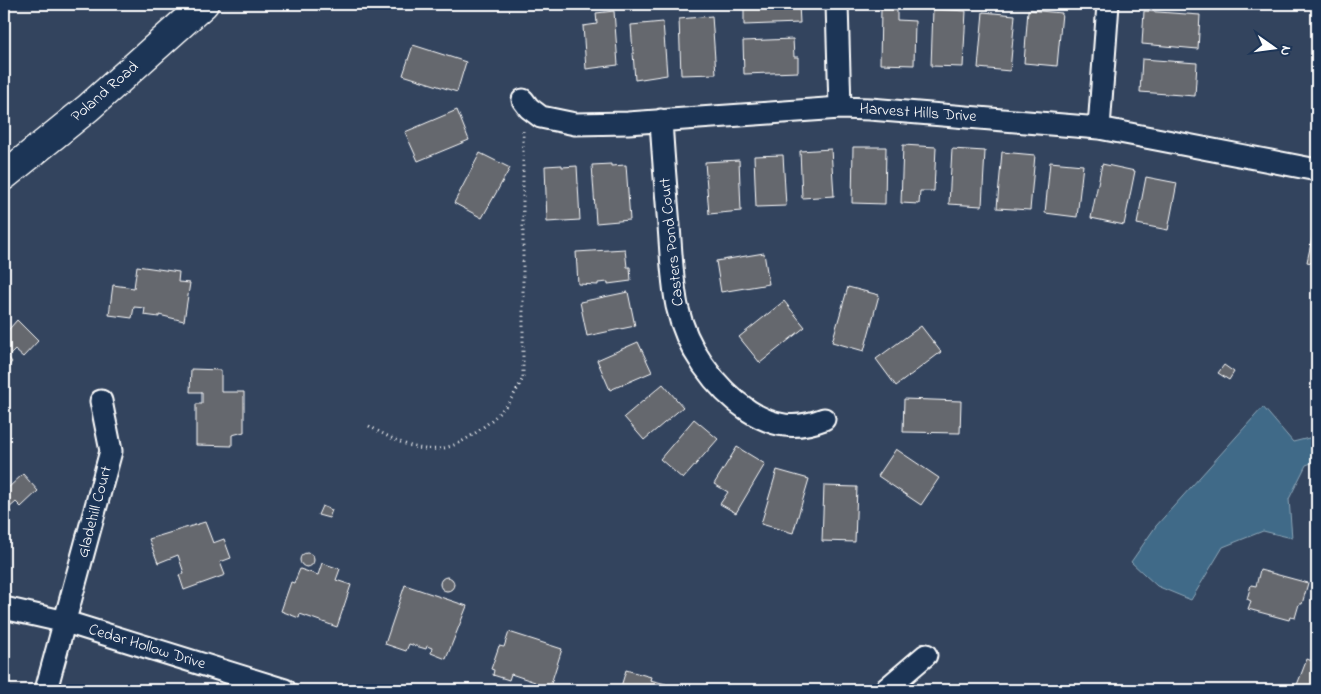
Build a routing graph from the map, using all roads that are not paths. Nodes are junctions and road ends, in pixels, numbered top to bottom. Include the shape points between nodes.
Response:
1 (204, 4) edge
2 (837, 4) edge
3 (1108, 4) edge
4 (523, 100) road end
5 (840, 108) junction
6 (661, 120) junction
7 (1099, 128) junction
8 (1317, 170) edge
9 (4, 176) edge
10 (101, 401) dead end
11 (824, 419) dead end
12 (4, 608) edge
13 (66, 622) junction
14 (926, 656) dead end
15 (46, 690) edge
16 (285, 690) edge
17 (885, 690) edge

1 - 9 street, Poland Road via 88,108
2 - 5 street
3 - 7 street
4 - 6 street, Harvest Hills Drive via 541,117 575,124
5 - 6 street, Harvest Hills Drive
5 - 7 street, Harvest Hills Drive
6 - 11 street, Casters Pond Court via 677,307 697,354 726,392 760,418 787,427
7 - 8 street, Harvest Hills Drive
10 - 13 street, Gladehill Court via 111,452
12 - 13 street, Cedar Hollow Drive
13 - 15 street, Gladehill Court
13 - 16 street, Cedar Hollow Drive
14 - 17 street

